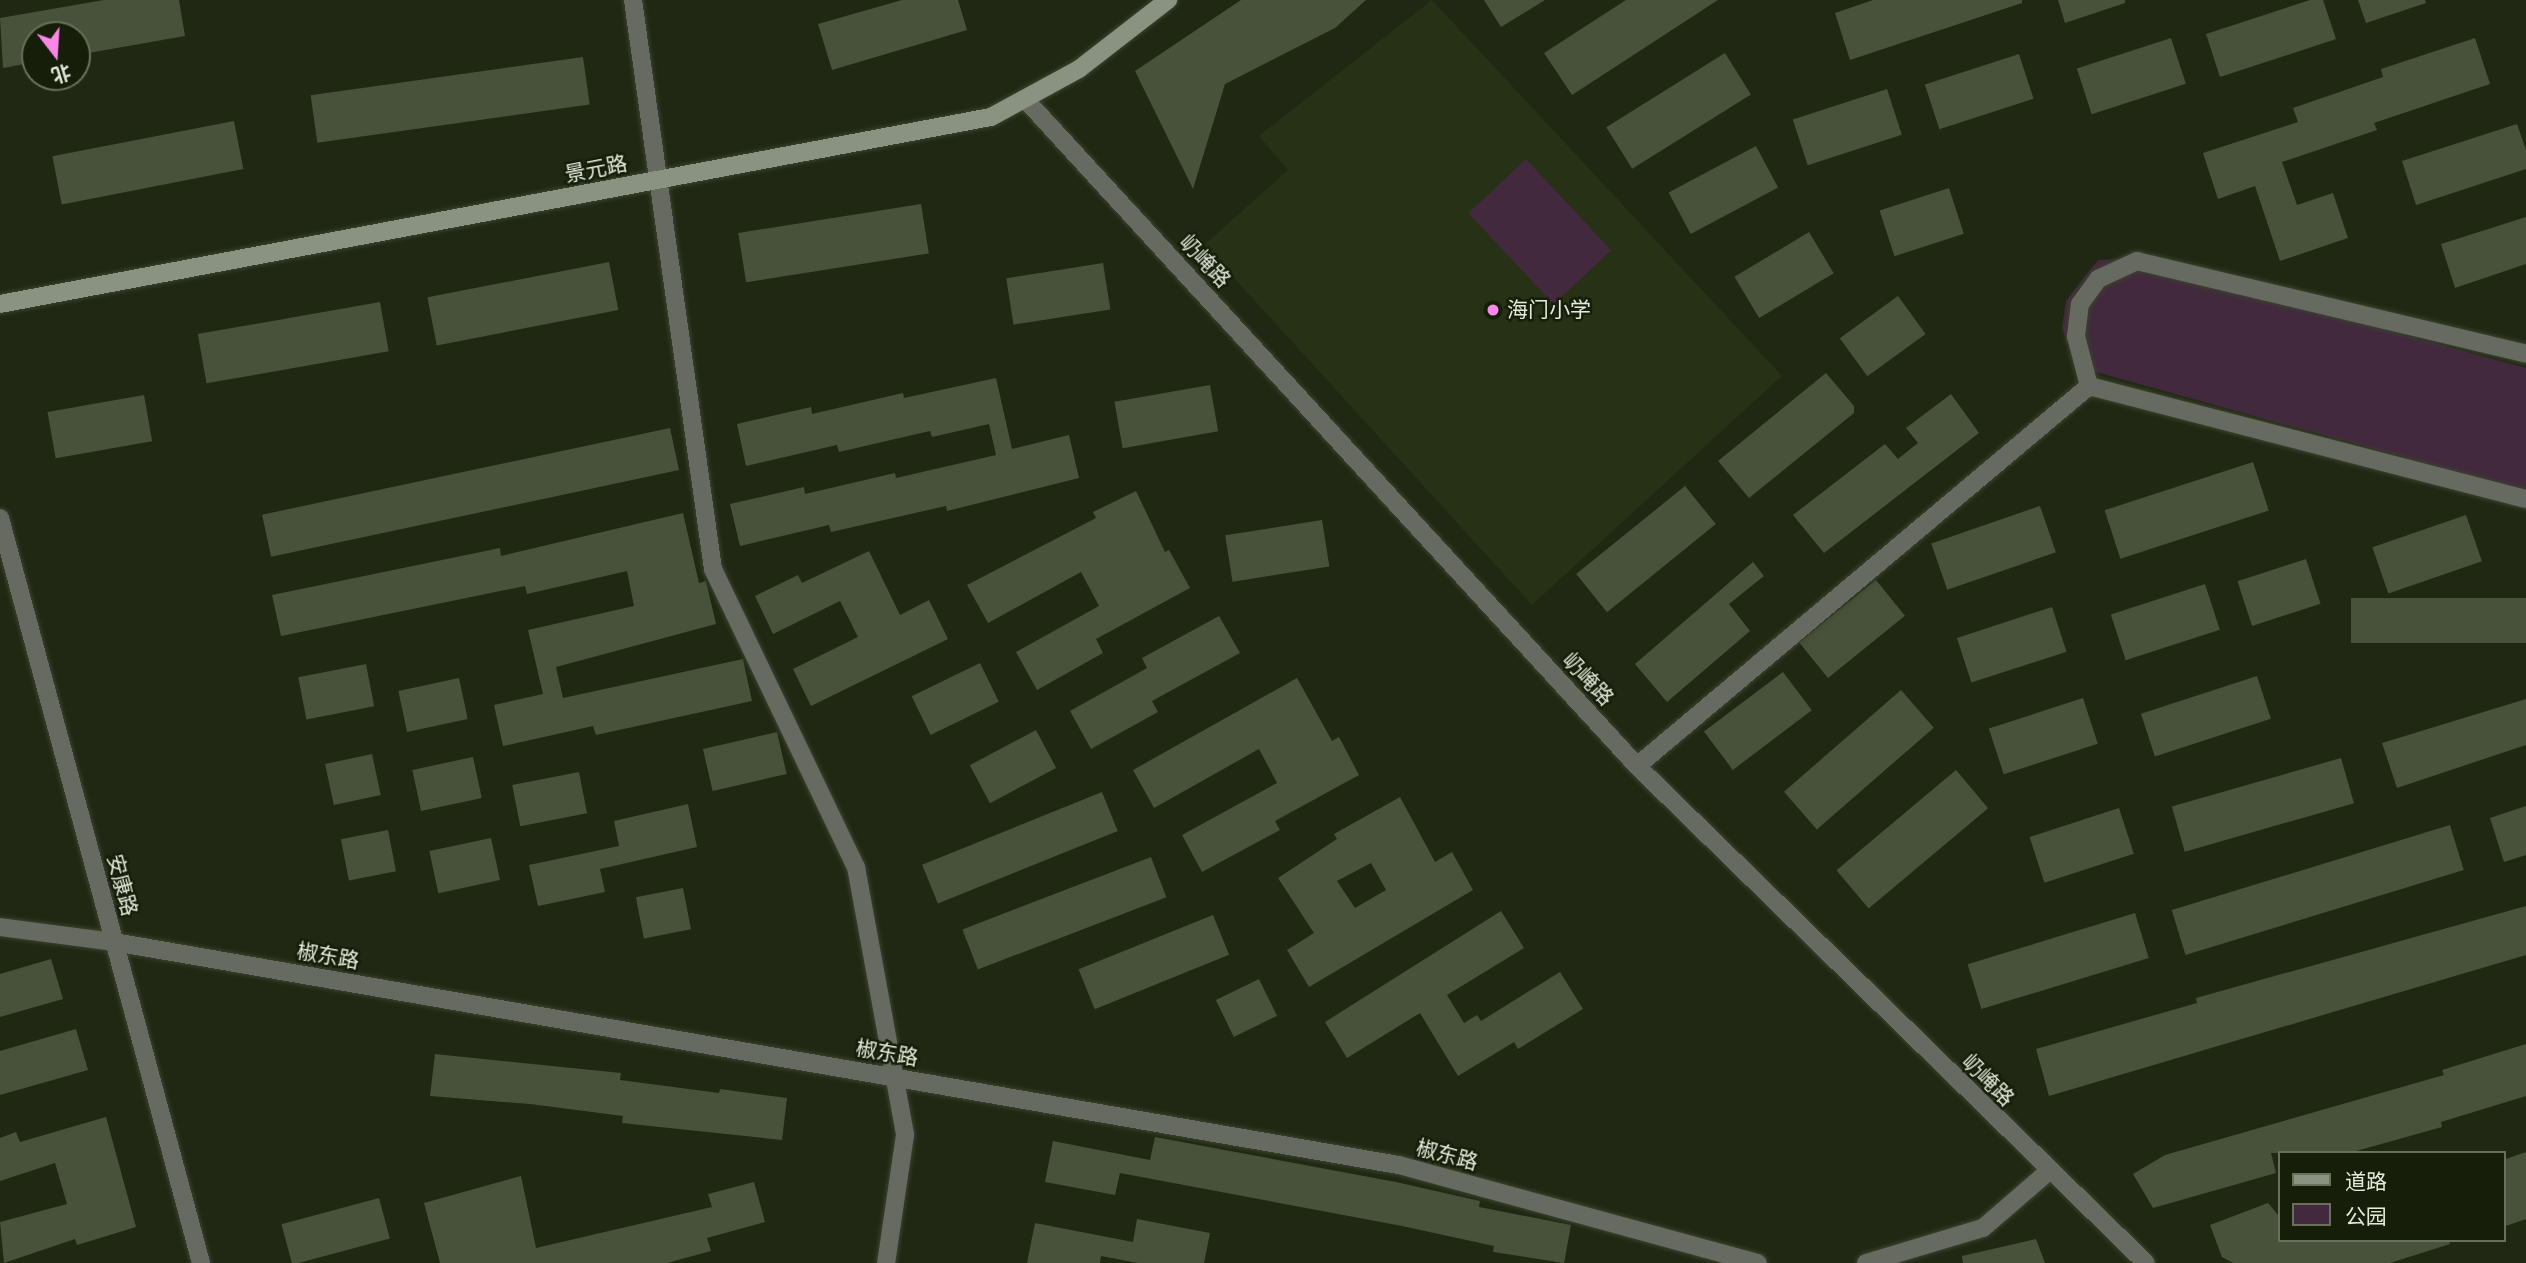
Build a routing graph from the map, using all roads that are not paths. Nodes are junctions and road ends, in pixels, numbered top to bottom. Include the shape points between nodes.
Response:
1 (633, 0) edge
2 (1168, 0) edge
3 (1025, 99) junction
4 (656, 180) junction
5 (0, 304) edge
6 (2526, 354) edge
7 (2089, 386) junction
8 (2526, 499) edge
9 (0, 518) edge
10 (1637, 766) junction
11 (0, 927) edge
12 (114, 942) junction
13 (895, 1078) junction
14 (2049, 1171) junction
15 (201, 1263) edge
16 (886, 1263) edge
17 (1758, 1263) edge
18 (1866, 1263) edge
19 (2147, 1263) edge

1 - 4 street
2 - 3 main road, 景元路 via 1079,69
3 - 4 main road, 景元路 via 991,117
3 - 10 street, 屷崦路
4 - 5 main road, 景元路
4 - 13 street via 713,569 856,867
6 - 7 street via 2137,261 2098,279 2080,303 2076,337
7 - 8 street
7 - 10 street
9 - 12 street, 安康路
10 - 14 street, 屷崦路
11 - 12 street, 椒东路
12 - 13 street, 椒东路
12 - 15 street, 安康路
13 - 16 street via 905,1135
13 - 17 street, 椒东路 via 1399,1166
14 - 18 street via 1983,1228
14 - 19 street, 屷崦路

